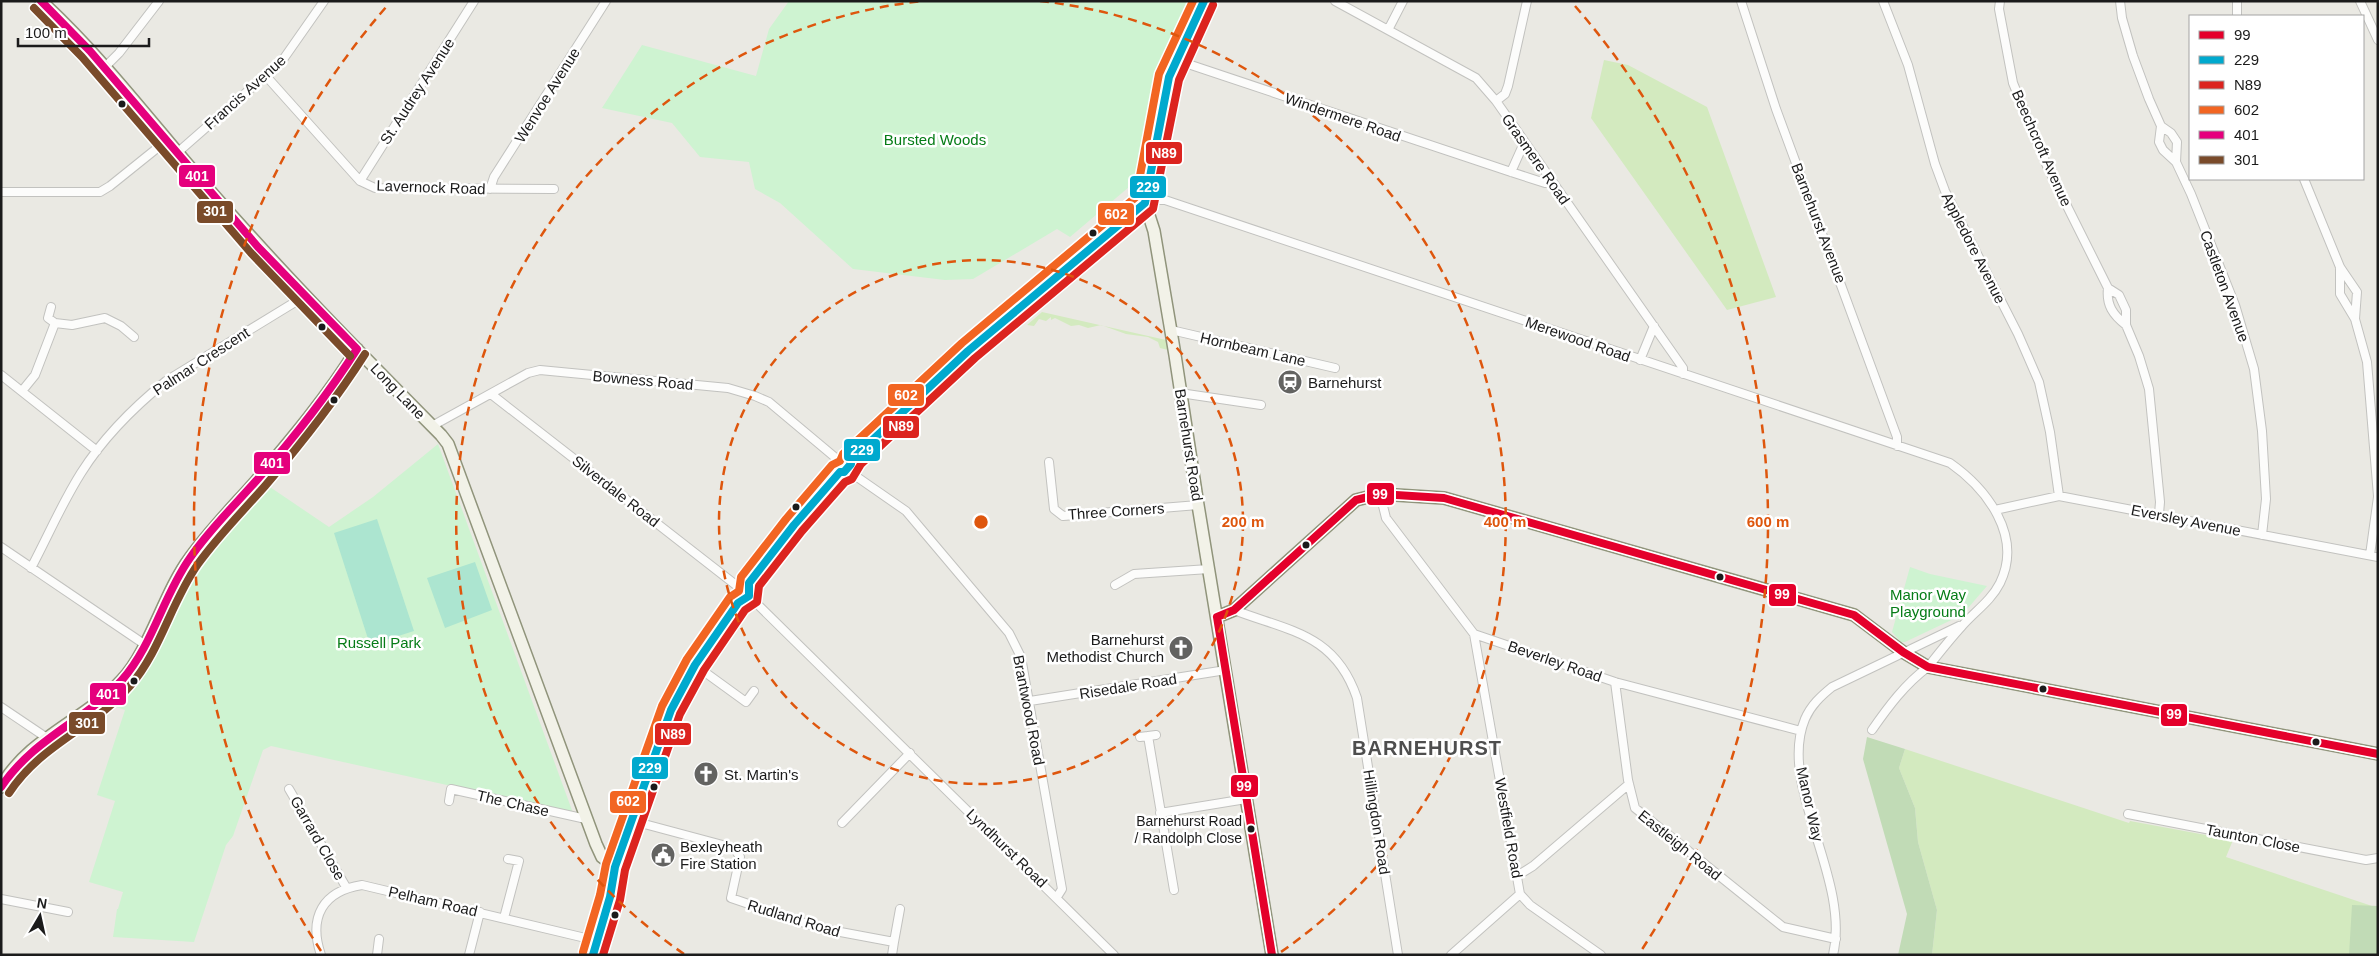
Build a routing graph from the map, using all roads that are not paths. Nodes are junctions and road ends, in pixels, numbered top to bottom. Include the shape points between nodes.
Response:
1 (41, 1) edge
2 (159, 1) edge
3 (324, 1) edge
4 (474, 1) edge
5 (606, 1) edge
6 (1204, 1) edge
7 (1335, 1) edge
8 (1403, 1) edge
9 (1527, 1) edge
10 (1741, 1) edge
11 (1883, 1) edge
12 (2000, 1) edge
13 (2120, 1) edge
14 (2238, 1) edge
15 (2360, 1) edge
16 (2237, 15) edge
17 (1388, 30) junction
18 (2378, 40) edge
19 (1176, 60) junction
20 (105, 67) junction
21 (266, 76) junction
22 (1496, 101) junction
23 (2161, 126) junction
24 (166, 141) junction
25 (1524, 143) junction
26 (177, 153) junction
27 (2176, 162) junction
28 (1511, 172) junction
29 (2304, 180) edge
30 (360, 181) junction
31 (1551, 181) junction
32 (490, 189) junction
33 (554, 189) dead end
34 (1, 192) edge
35 (1144, 203) junction
36 (2340, 267) junction
37 (2108, 288) junction
38 (305, 296) junction
39 (51, 307) dead end
40 (2355, 319) junction
41 (55, 324) junction
42 (2126, 325) junction
43 (1654, 326) junction
44 (1171, 335) junction
45 (134, 337) dead end
46 (357, 349) junction
47 (1640, 360) junction
48 (1335, 368) dead end
49 (1683, 374) junction
50 (1, 375) edge
51 (22, 391) junction
52 (1180, 393) junction
53 (491, 394) junction
54 (1261, 405) dead end
55 (432, 426) junction
56 (1897, 446) junction
57 (97, 451) junction
58 (1049, 462) dead end
59 (845, 467) junction
60 (1380, 494) junction
61 (2059, 496) junction
62 (2378, 496) edge
63 (1198, 505) junction
64 (1995, 510) junction
65 (2159, 514) junction
66 (2262, 535) junction
67 (1, 547) edge
68 (2374, 556) edge
69 (32, 568) junction
70 (1209, 569) junction
71 (1115, 585) dead end
72 (746, 589) junction
73 (1234, 610) junction
74 (1217, 617) junction
75 (1963, 624) junction
76 (1474, 634) junction
77 (144, 644) junction
78 (1903, 652) junction
79 (695, 665) junction
80 (1928, 667) junction
81 (1226, 670) junction
82 (1615, 682) junction
83 (754, 691) dead end
84 (1030, 701) junction
85 (1, 707) edge
86 (1872, 730) dead end
87 (1801, 731) junction
88 (1148, 736) dead end
89 (47, 738) junction
90 (910, 753) junction
91 (2378, 754) edge
92 (1629, 784) junction
93 (1, 787) edge
94 (289, 789) dead end
95 (1246, 799) junction
96 (449, 801) dead end
97 (1160, 813) junction
98 (2128, 814) dead end
99 (586, 819) junction
100 (633, 821) junction
101 (842, 823) dead end
102 (2378, 858) edge
103 (508, 859) dead end
104 (615, 867) junction
105 (1517, 876) junction
106 (346, 887) junction
107 (1174, 890) dead end
108 (1520, 894) junction
109 (1057, 897) junction
110 (1, 900) edge
111 (900, 909) dead end
112 (68, 912) dead end
113 (480, 912) junction
114 (504, 918) junction
115 (1836, 939) junction
116 (379, 940) dead end
117 (598, 941) junction
118 (894, 942) junction
119 (321, 955) edge
120 (377, 955) edge
121 (469, 955) edge
122 (594, 955) edge
123 (892, 955) edge
124 (1114, 955) edge
125 (1272, 955) edge
126 (1398, 955) edge
127 (1451, 955) edge
128 (1601, 955) edge
129 (1833, 955) edge

1 - 20 street, Long Lane
2 - 20 street
3 - 21 street, Francis Avenue via 297,42
4 - 30 street, St. Audrey Avenue
5 - 32 street, Wenvoe Avenue via 494,177
6 - 19 main road
7 - 17 street, Grasmere Road
8 - 17 street
9 - 22 street via 1508,86 1505,94
10 - 56 street, Barnehurst Avenue via 1776,109 1880,385
11 - 61 street, Appledore Avenue via 1908,65 1945,191 2039,382
12 - 37 street, Beechcroft Avenue via 2013,83 2047,166
13 - 23 street, Castleton Avenue via 2133,56
14 - 16 street
15 - 18 street
17 - 22 street, Grasmere Road via 1476,78
19 - 28 street, Windermere Road
19 - 35 main road via 1164,96
20 - 24 street, Long Lane
21 - 26 street, Francis Avenue
21 - 30 street, Lavernock Road
22 - 25 street, Grasmere Road
23 - 27 street, Castleton Avenue via 2159,142
23 - 27 street, Castleton Avenue via 2172,133 2177,142
24 - 26 street, Long Lane
24 - 34 street via 100,192
25 - 28 street
25 - 31 street, Grasmere Road
26 - 38 street, Long Lane
27 - 66 street, Castleton Avenue via 2235,305 2254,369 2266,499
28 - 31 street, Windermere Road via 1546,183
29 - 36 street
30 - 32 street, Lavernock Road via 375,188
31 - 43 street, Grasmere Road
32 - 33 street, Lavernock Road
35 - 44 street, Barnehurst Road via 1154,231
35 - 47 street, Merewood Road via 1164,200
35 - 59 main road via 883,427
36 - 40 street via 2340,294
36 - 40 street via 2357,292
37 - 42 street, Beechcroft Avenue via 2107,299 2114,315
37 - 42 street, Beechcroft Avenue via 2119,295 2126,310
38 - 46 street, Long Lane
38 - 57 street, Palmar Crescent via 166,381 146,397
39 - 41 street via 48,318
40 - 62 street via 2367,362
41 - 45 street via 72,325 105,318
41 - 51 street via 35,375
42 - 65 street, Beechcroft Avenue via 2149,389
43 - 47 street
43 - 49 street, Grasmere Road via 1683,368
44 - 48 street, Hornbeam Lane
44 - 52 street, Barnehurst Road
46 - 55 street, Long Lane
46 - 77 street via 299,430 188,560
47 - 49 street, Merewood Road
49 - 56 street, Merewood Road
50 - 51 street
51 - 57 street
52 - 54 street
52 - 63 street, Barnehurst Road
53 - 55 street, Bowness Road
53 - 59 street, Bowness Road via 528,373 540,370 728,388 768,402
53 - 72 street, Silverdale Road
55 - 99 street, Long Lane via 448,444
56 - 64 street, Merewood Road via 1950,464 1967,475
57 - 69 street, Palmar Crescent via 81,473
58 - 63 street, Three Corners via 1054,509 1063,516
59 - 72 main road via 794,525
59 - 84 street, Brantwood Road via 906,511 1009,633 1021,657
60 - 73 street via 1366,496 1346,506
60 - 76 street via 1386,518
60 - 78 street via 1444,498 1854,615
61 - 64 street, Eversley Avenue
61 - 65 street, Eversley Avenue
62 - 68 street
63 - 70 street, Barnehurst Road
64 - 75 street, Merewood Road via 2006,538 2000,583
65 - 66 street, Eversley Avenue
66 - 68 street, Eversley Avenue
67 - 69 street
69 - 77 street
70 - 71 street via 1134,574
70 - 74 street, Barnehurst Road
72 - 79 main road
72 - 90 street, Lyndhurst Road
73 - 74 street
73 - 126 street, Hillingdon Road via 1305,634 1325,649 1353,686
74 - 81 street, Barnehurst Road
75 - 78 street, Manor Way
75 - 80 street
76 - 82 street, Beverley Road
76 - 105 street, Westfield Road
77 - 89 street via 122,681
78 - 80 street
78 - 87 street, Manor Way via 1832,687 1816,700
79 - 83 street via 746,702
79 - 100 main road via 670,710
80 - 86 street via 1892,702
80 - 91 street
81 - 84 street, Risedale Road
81 - 95 street, Barnehurst Road
82 - 87 street, Beverley Road
82 - 92 street, Eastleigh Road
84 - 109 street, Brantwood Road via 1062,890
85 - 89 street
87 - 115 street, Manor Way via 1800,766 1804,791 1834,896
88 - 97 street
89 - 93 street via 30,751
90 - 101 street
90 - 109 street, Lyndhurst Road
92 - 105 street
92 - 115 street, Eastleigh Road via 1635,808 1783,927
94 - 106 street, Garrard Close
95 - 97 street
95 - 125 street, Barnehurst Road
96 - 99 street, The Chase via 452,789
97 - 107 street
98 - 102 street, Taunton Close via 2366,860
99 - 104 street, Long Lane via 602,857
100 - 104 main road
100 - 118 street, Rudland Road via 734,848 740,857 732,898 819,928
103 - 114 street via 519,861
104 - 117 main road
105 - 108 street, Westfield Road
106 - 113 street, Pelham Road via 362,885
106 - 119 street via 334,894 320,911 315,930
108 - 127 street
108 - 128 street, Westfield Road via 1530,905
109 - 124 street, Lyndhurst Road
110 - 112 street
111 - 118 street
113 - 114 street, Pelham Road
113 - 121 street
114 - 117 street, Pelham Road
115 - 129 street, Manor Way
116 - 120 street
117 - 122 main road
118 - 123 street

